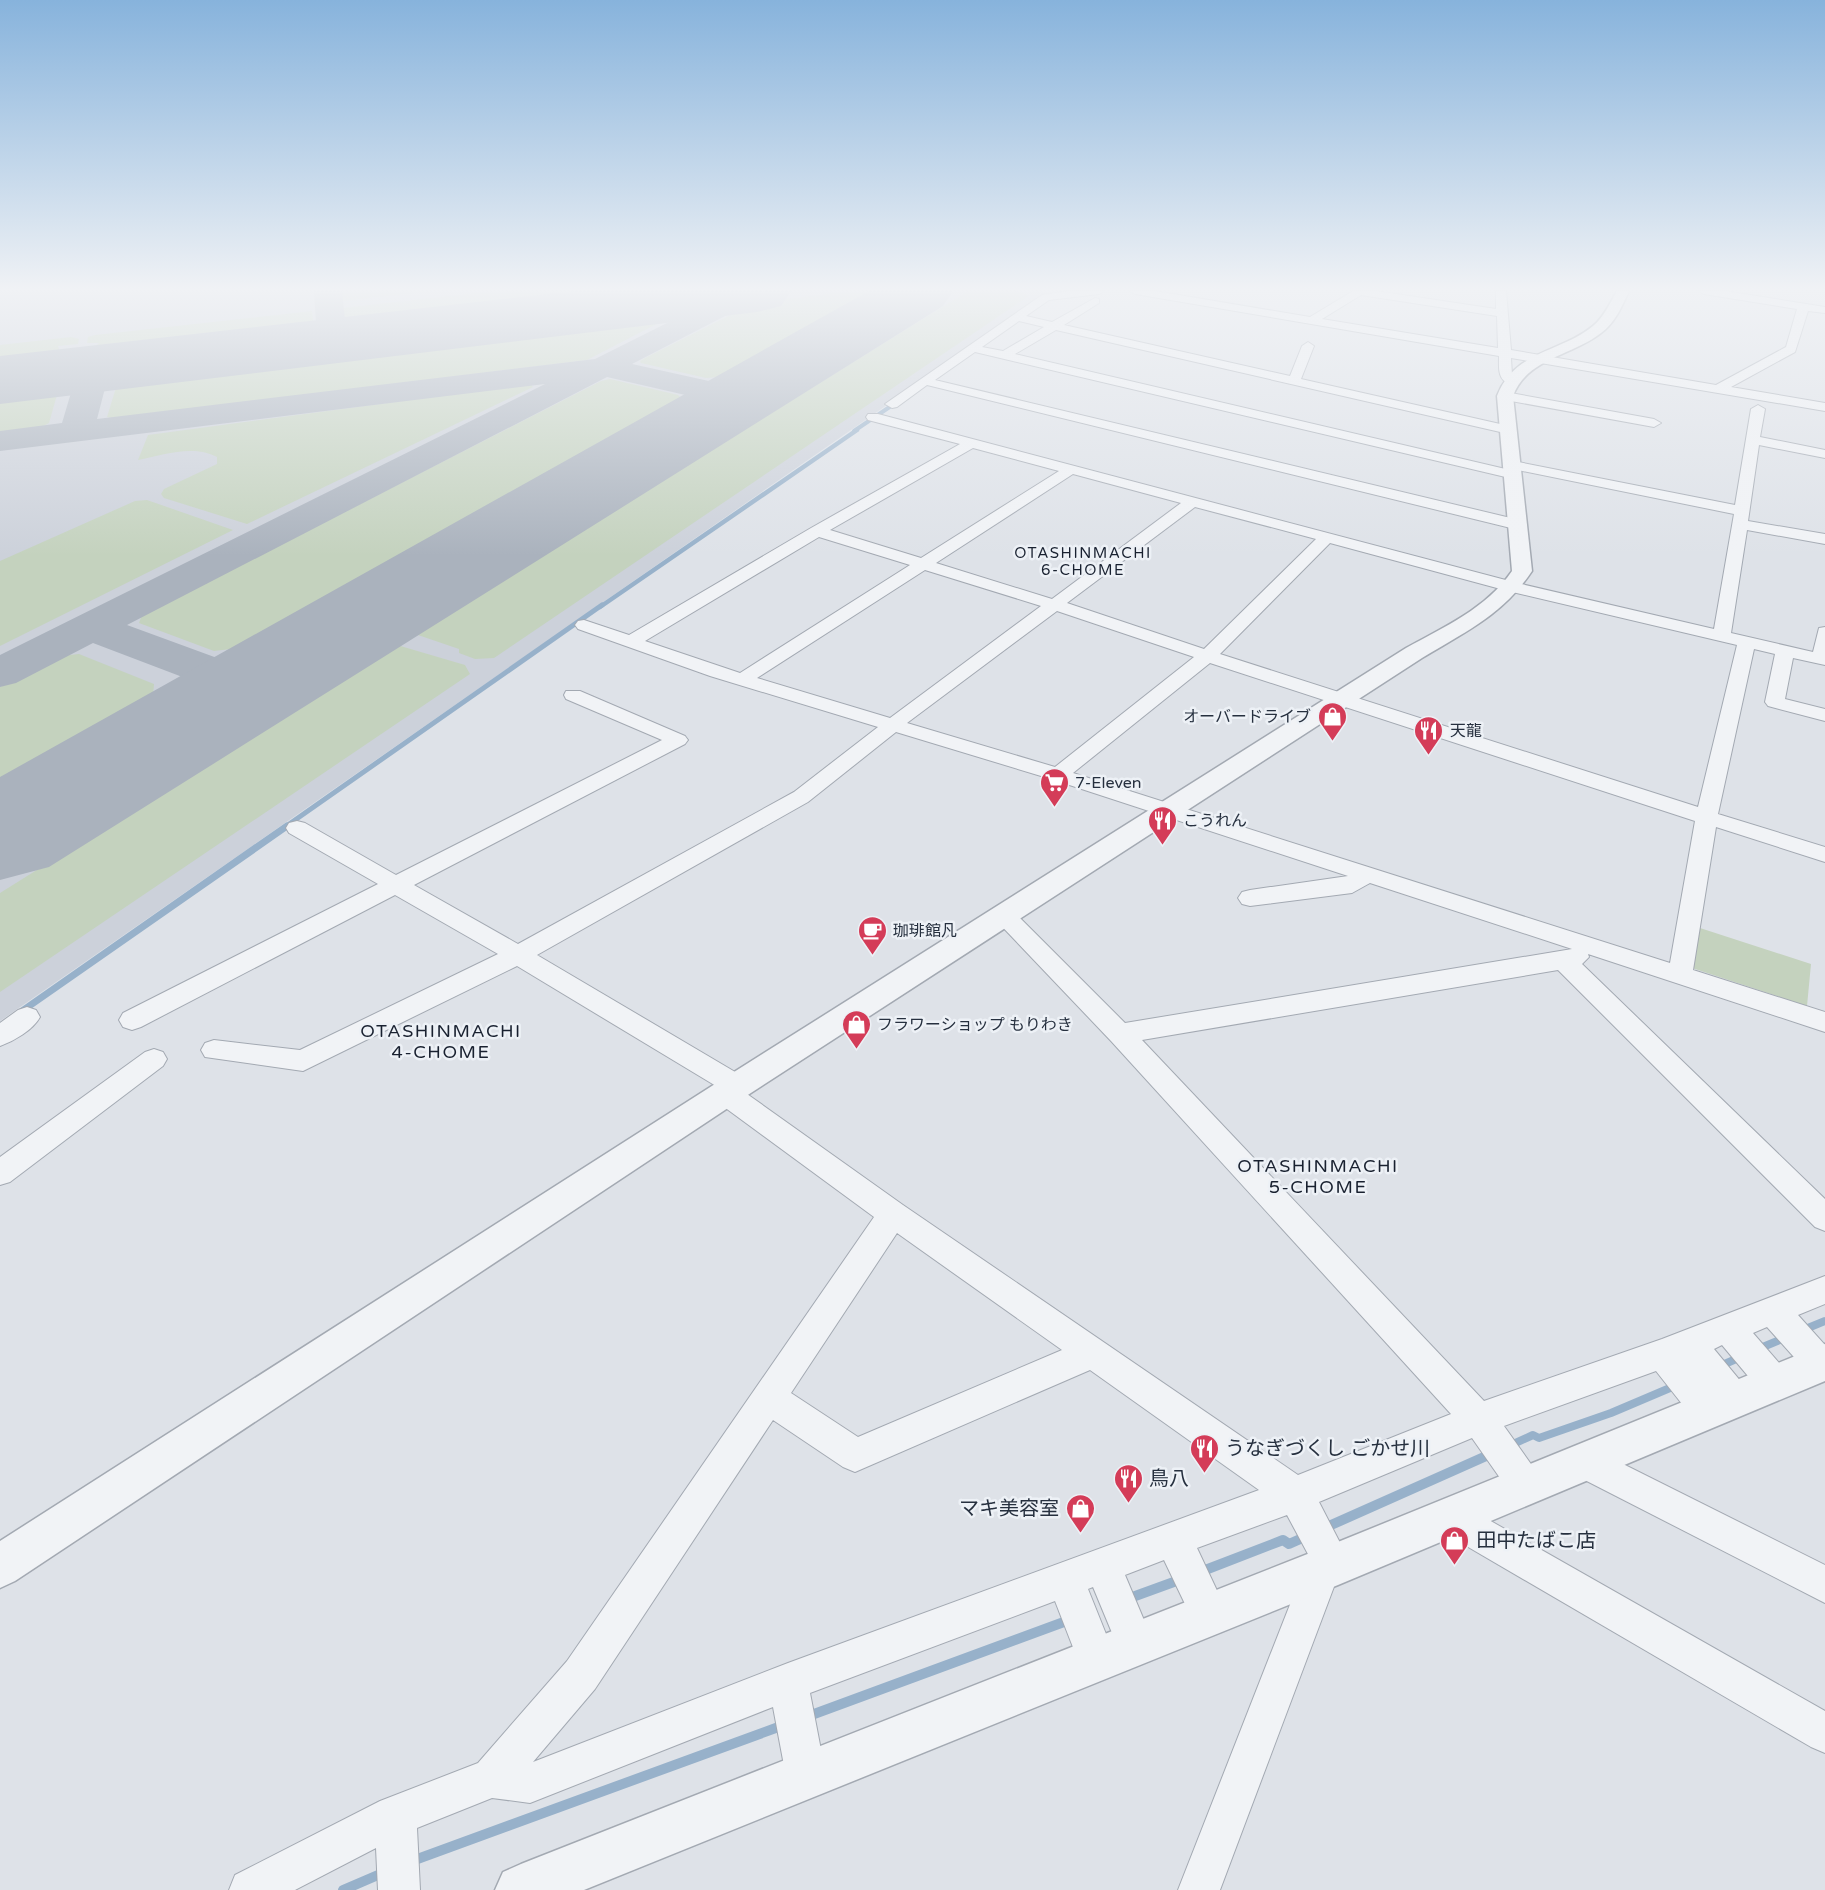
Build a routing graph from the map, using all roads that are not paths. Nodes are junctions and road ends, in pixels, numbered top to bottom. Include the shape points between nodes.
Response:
1 (928, 379) edge
2 (1108, 379) edge
3 (1286, 379) edge
4 (1507, 379) edge
5 (1517, 379) edge
6 (1658, 379) edge
7 (1736, 379) edge
8 (925, 381) junction
9 (1294, 381) joint
10 (1718, 389) junction
11 (892, 404) dead end
12 (1825, 408) edge
13 (1762, 412) dead end
14 (873, 417) dead end
15 (1654, 423) dead end
16 (1509, 430) junction
17 (1754, 440) junction
18 (972, 443) junction
19 (1825, 454) edge
20 (1071, 469) junction
21 (1513, 470) junction
22 (1194, 501) junction
23 (1742, 518) junction
24 (1519, 525) junction
25 (817, 531) junction
26 (1327, 537) junction
27 (1825, 539) edge
28 (923, 563) junction
29 (1514, 586) junction
30 (1055, 605) junction
31 (584, 625) dead end
32 (1825, 632) edge
33 (1722, 636) junction
34 (632, 641) junction
35 (1747, 642) junction
36 (1785, 651) junction
37 (1207, 656) junction
38 (1823, 660) edge
39 (743, 679) junction
40 (573, 695) dead end
41 (1341, 700) junction
42 (1825, 715) edge
43 (894, 724) junction
44 (1058, 775) junction
45 (1168, 812) junction
46 (1707, 816) junction
47 (297, 828) dead end
48 (1825, 855) edge
49 (1366, 875) junction
50 (396, 884) junction
51 (1250, 898) dead end
52 (1003, 915) junction
53 (1603, 952) junction
54 (518, 955) junction
55 (1563, 960) junction
56 (1680, 976) junction
57 (27, 1017) dead end
58 (132, 1020) dead end
59 (1825, 1022) edge
60 (1120, 1034) junction
61 (0, 1036) edge
62 (214, 1050) dead end
63 (154, 1059) dead end
64 (732, 1090) junction
65 (0, 1173) edge
66 (893, 1214) junction
67 (1825, 1218) edge
68 (1822, 1296) edge
69 (1773, 1311) junction
70 (1728, 1328) junction
71 (1675, 1348) junction
72 (1093, 1353) junction
73 (1816, 1357) edge
74 (1766, 1372) junction
75 (1713, 1394) junction
76 (769, 1398) junction
77 (1479, 1419) junction
78 (1587, 1463) junction
79 (1517, 1473) junction
80 (1295, 1494) junction
81 (1452, 1517) junction
82 (1173, 1539) junction
83 (1325, 1558) junction
84 (1103, 1565) junction
85 (0, 1566) edge
86 (1065, 1579) junction
87 (1825, 1585) edge
88 (1202, 1600) junction
89 (1110, 1636) junction
90 (788, 1682) junction
91 (1825, 1733) edge
92 (802, 1756) junction
93 (492, 1778) junction
94 (395, 1816) junction
95 (399, 1886) edge
96 (250, 1890) edge
97 (521, 1890) edge
98 (1199, 1890) edge

1 - 8 street
2 - 21 street
3 - 9 street
4 - 16 street
5 - 15 street
6 - 10 street
7 - 10 street
8 - 11 street
8 - 24 street
9 - 16 street
10 - 12 street
13 - 17 street
14 - 18 street
16 - 21 street
17 - 19 street
17 - 23 street
18 - 20 street
18 - 25 street
20 - 22 street
20 - 28 street
21 - 23 street
21 - 24 street
22 - 26 street
22 - 30 street
23 - 27 street
23 - 33 street
24 - 29 street via 1522,571
25 - 28 street
25 - 34 street
26 - 29 street
26 - 37 street
28 - 30 street
28 - 39 street
29 - 33 street
29 - 41 street via 1500,601
30 - 37 street
30 - 43 street
31 - 34 street
32 - 38 street
33 - 35 street
34 - 39 street
35 - 36 street
35 - 46 street
36 - 38 street
36 - 42 street via 1775,702
37 - 41 street
37 - 44 street
39 - 43 street
40 - 50 street via 678,740
41 - 45 street
41 - 46 street
43 - 44 street
43 - 54 street via 801,797
44 - 45 street
45 - 49 street
45 - 52 street
46 - 48 street
46 - 56 street
47 - 50 street
49 - 51 street via 1352,885
49 - 53 street
50 - 54 street
50 - 58 street
52 - 60 street
52 - 64 street
53 - 55 street
53 - 56 street
54 - 62 street via 303,1061
54 - 64 street
55 - 60 street
55 - 67 street
56 - 59 street
57 - 61 street
60 - 77 street
63 - 65 street
64 - 66 street
64 - 85 street
66 - 72 street
66 - 76 street
68 - 69 street
69 - 70 street
69 - 73 street
70 - 71 street
70 - 74 street
71 - 75 street
71 - 77 street
72 - 76 street via 855,1455
72 - 80 street
73 - 74 street
74 - 75 street
75 - 78 street
76 - 93 street via 581,1675
77 - 79 street
77 - 80 street
78 - 79 street
78 - 87 street
79 - 81 street
80 - 82 street
80 - 83 street
81 - 83 street
81 - 91 street
82 - 84 street
82 - 88 street
83 - 88 street
83 - 98 street
84 - 86 street
84 - 89 street
86 - 89 street
86 - 90 street
88 - 89 street
89 - 92 street
90 - 92 street
90 - 93 street via 530,1783
92 - 97 street
93 - 94 street
94 - 95 street
94 - 96 street

